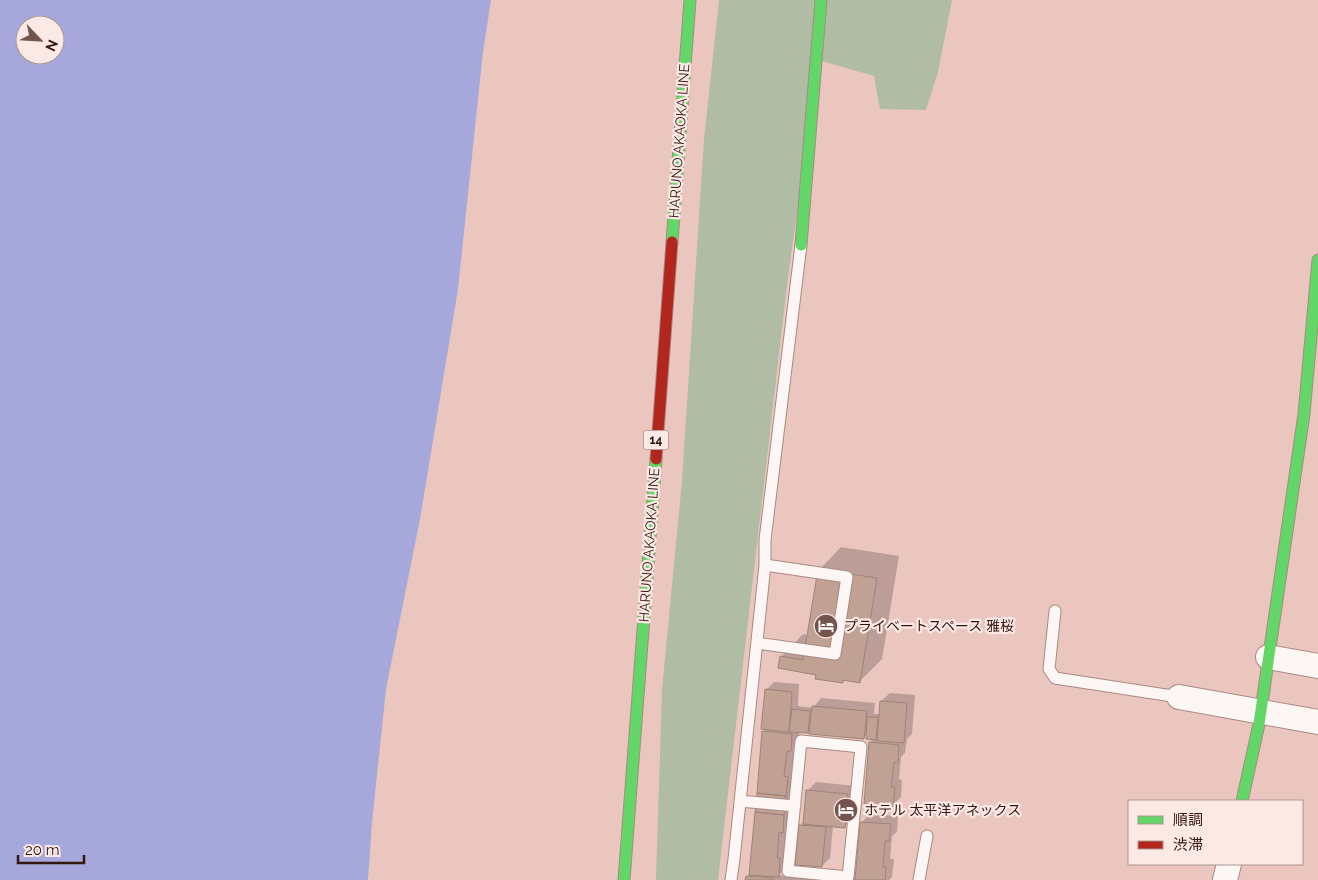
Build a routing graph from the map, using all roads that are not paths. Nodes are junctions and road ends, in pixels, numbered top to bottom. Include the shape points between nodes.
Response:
1 (690, 0) edge
2 (822, 0) edge
3 (801, 245) joint
4 (1318, 260) edge
5 (765, 565) junction
6 (1055, 611) dead end
7 (757, 643) junction
8 (1268, 657) junction
9 (1318, 666) edge
10 (1179, 697) joint
11 (1260, 712) junction
12 (1318, 722) edge
13 (1242, 800) edge
14 (740, 801) junction
15 (795, 806) junction
16 (927, 836) dead end
17 (1229, 865) edge
18 (624, 880) edge
19 (731, 880) edge
20 (919, 880) edge
21 (1225, 880) edge

1 - 18 main road, HARUNO AKAOKA LINE / 14
2 - 3 main road
3 - 5 lane
4 - 8 main road via 1304,414
5 - 7 lane
5 - 7 lane via 847,577 835,654
6 - 10 lane via 1049,668 1055,678
7 - 14 lane
8 - 9 street
8 - 11 main road
10 - 11 street
11 - 12 street
11 - 13 main road
14 - 15 lane
14 - 19 lane
15 - 15 lane via 788,871 848,877 861,747 801,741
16 - 20 lane
17 - 21 street

